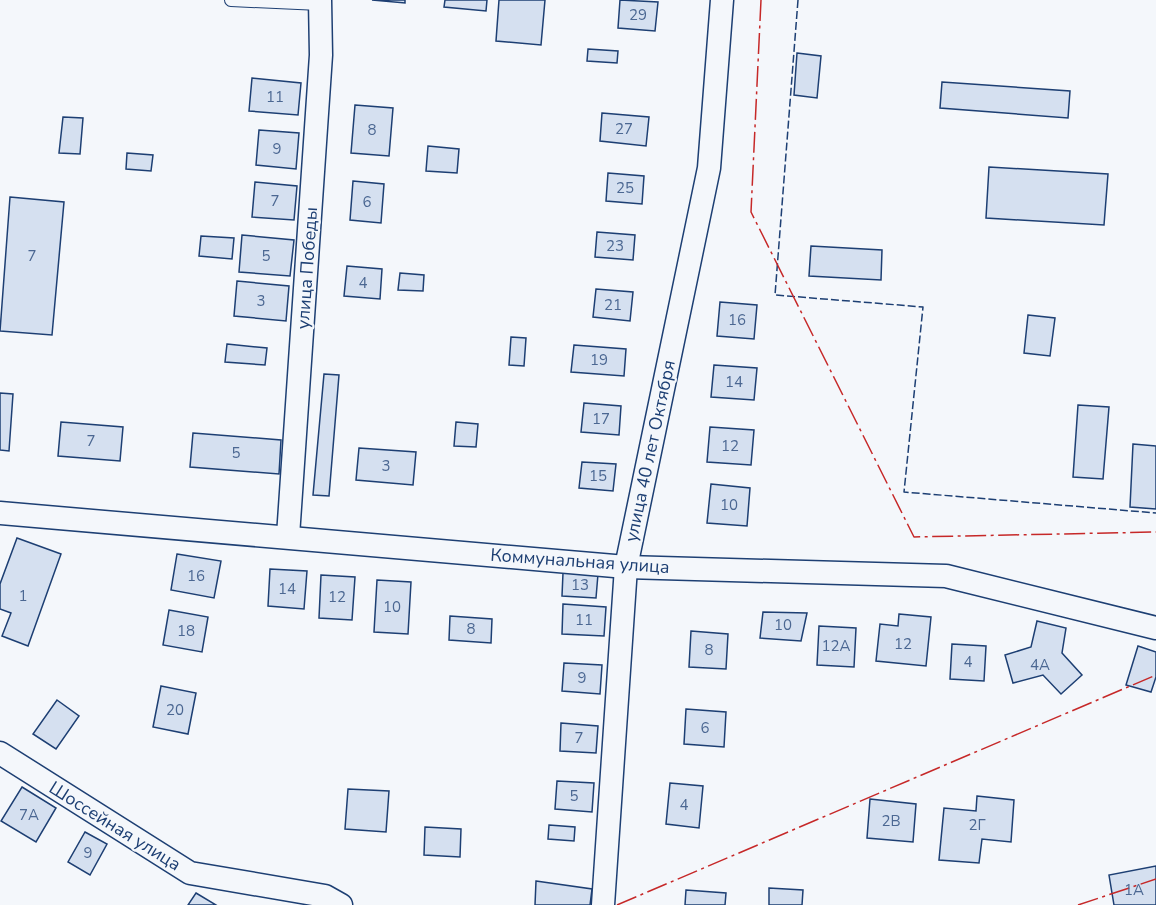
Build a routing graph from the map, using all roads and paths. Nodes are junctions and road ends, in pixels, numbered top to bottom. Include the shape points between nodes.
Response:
1 (231, 0) edge
2 (722, 0) edge
3 (320, 2) edge
4 (0, 513) edge
5 (288, 536) junction
6 (626, 567) junction
7 (1156, 628) edge
8 (0, 753) edge
9 (341, 905) edge
10 (603, 905) edge

1 - 3 lane
2 - 6 street, улица 40 лет Октября via 709,168
3 - 5 street, улица Победы via 321,55
4 - 5 street, Коммунальная улица
5 - 6 street, Коммунальная улица
6 - 7 street, Коммунальная улица via 946,576
6 - 10 street, улица 40 лет Октября
8 - 9 street, Шоссейная улица via 190,873 325,896

